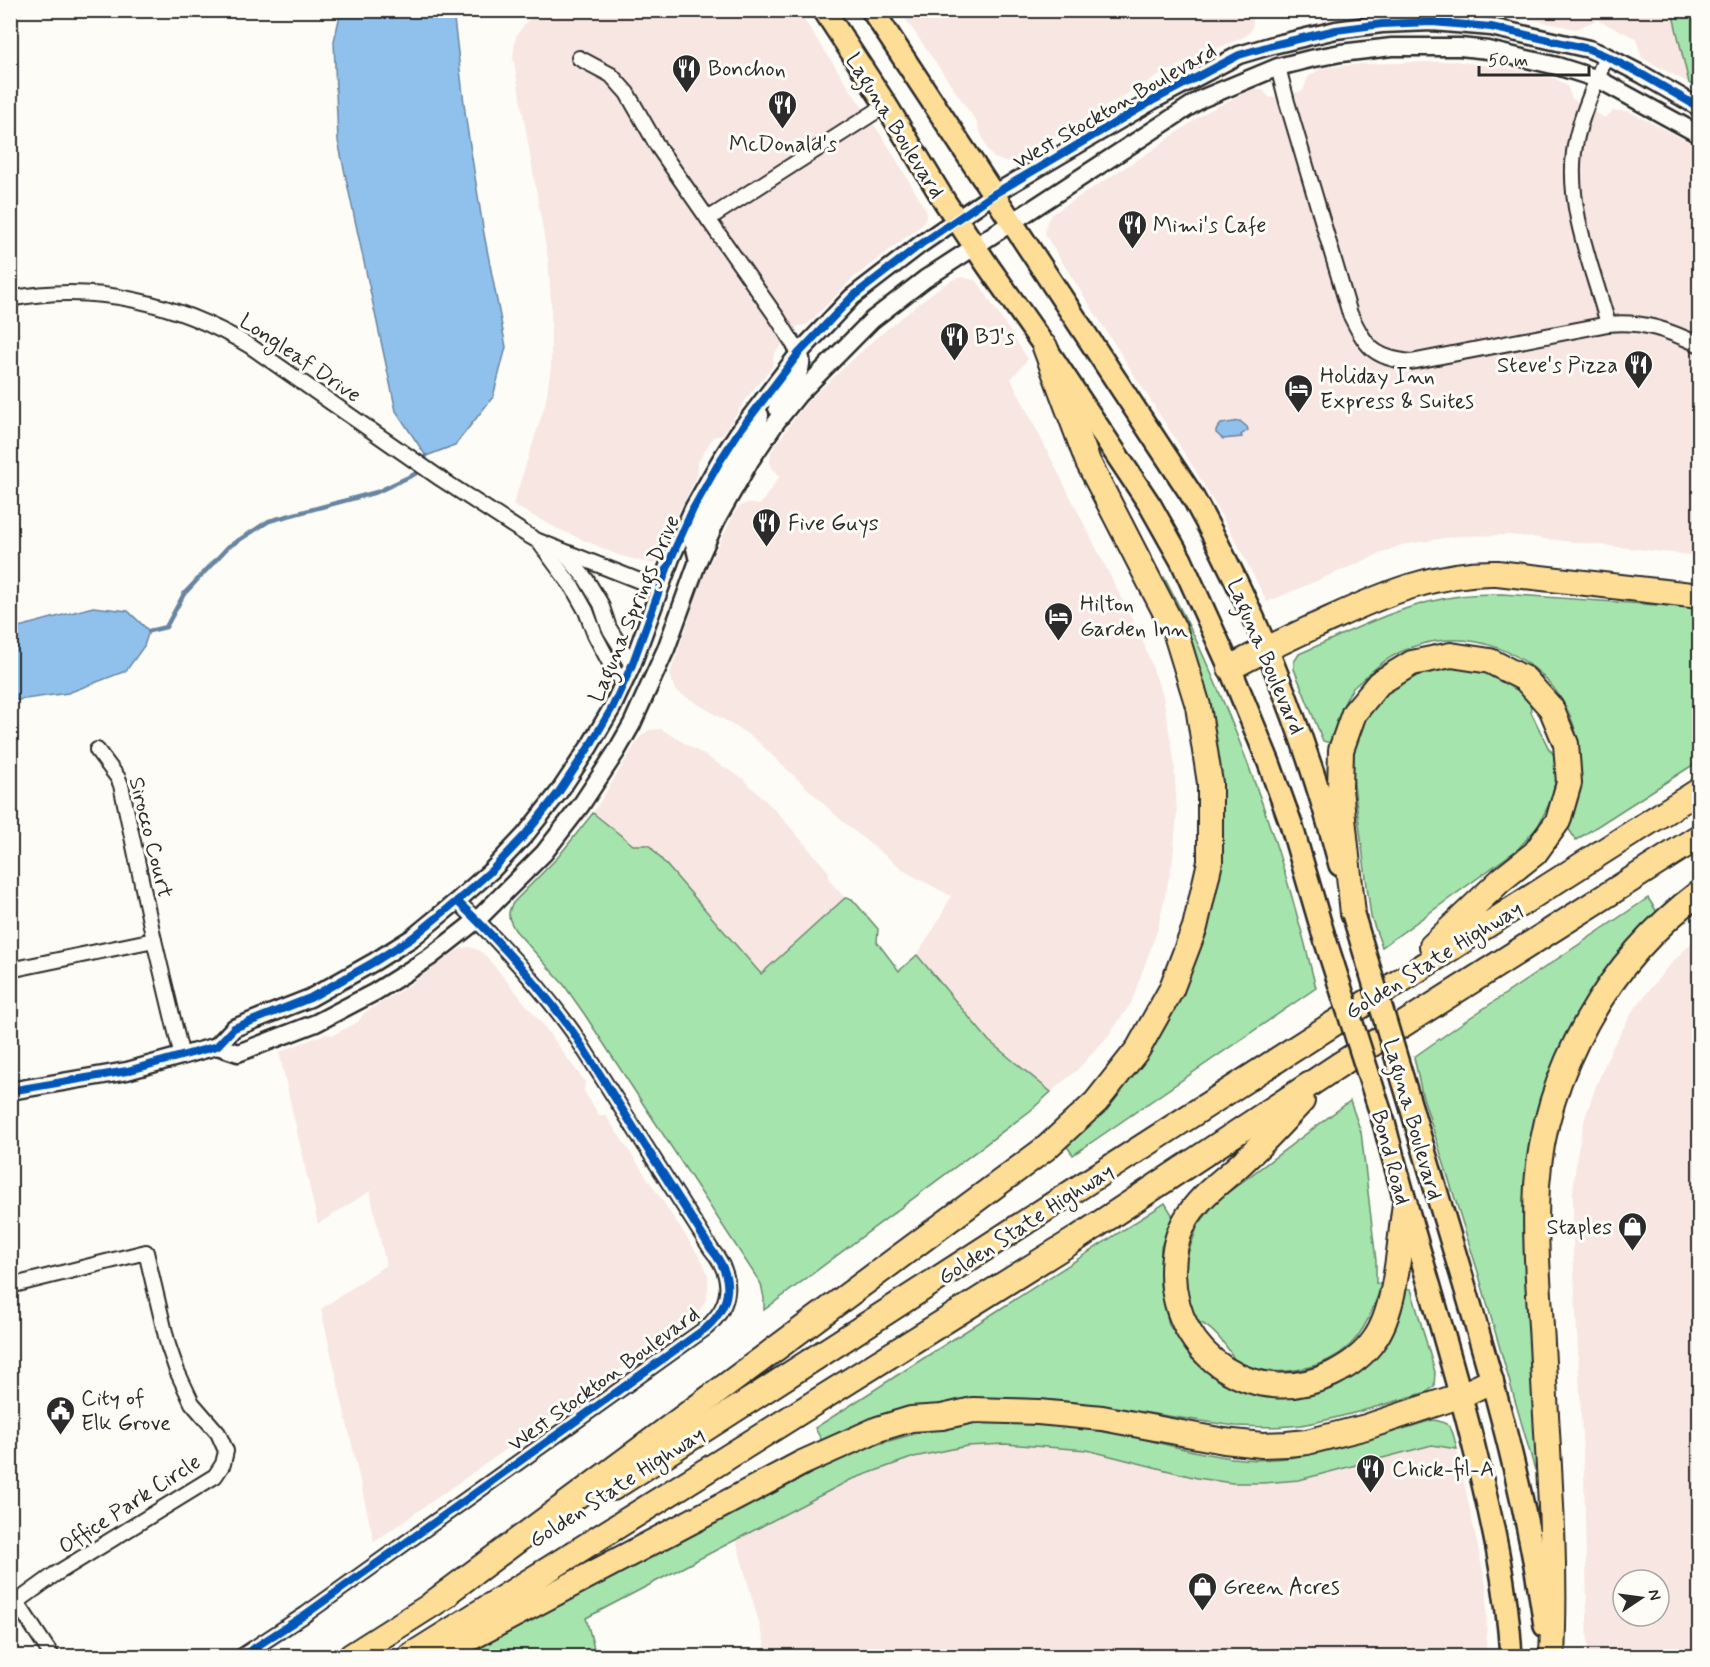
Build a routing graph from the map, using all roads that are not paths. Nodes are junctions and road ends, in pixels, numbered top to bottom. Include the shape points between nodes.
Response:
1 (824, 10) edge
2 (872, 10) edge
3 (1606, 56) junction
4 (579, 58) dead end
5 (1278, 67) junction
6 (1598, 79) junction
7 (886, 105) junction
8 (1700, 108) edge
9 (1700, 135) edge
10 (994, 194) junction
11 (708, 219) junction
12 (957, 220) junction
13 (1013, 223) junction
14 (975, 247) junction
15 (10, 299) edge
16 (1608, 324) junction
17 (1700, 345) edge
18 (1046, 347) junction
19 (799, 353) junction
20 (760, 402) junction
21 (777, 421) junction
22 (720, 461) junction
23 (737, 481) junction
24 (538, 541) junction
25 (560, 550) junction
26 (698, 561) junction
27 (660, 589) junction
28 (1700, 597) edge
29 (1266, 649) junction
30 (632, 665) junction
31 (1230, 668) junction
32 (624, 682) junction
33 (97, 750) dead end
34 (1700, 790) edge
35 (1700, 836) edge
36 (1700, 892) edge
37 (457, 901) junction
38 (1353, 914) junction
39 (477, 920) junction
40 (154, 940) junction
41 (10, 970) edge
42 (1397, 981) junction
43 (217, 1046) junction
44 (182, 1057) junction
45 (1338, 1065) junction
46 (10, 1091) edge
47 (1405, 1204) junction
48 (10, 1286) edge
49 (1491, 1381) junction
50 (1462, 1395) junction
51 (13, 1600) edge
52 (433, 1603) junction
53 (52, 1656) edge
54 (242, 1656) edge
55 (351, 1656) edge
56 (410, 1656) edge
57 (436, 1656) edge
58 (1511, 1656) edge
59 (1550, 1656) edge

1 - 7 main road, Laguna Boulevard
2 - 10 main road, Laguna Boulevard
3 - 6 street
3 - 8 street, West Stockton Boulevard
3 - 10 street, West Stockton Boulevard via 1511,31 1432,21 1382,24 1304,37 1239,55
4 - 11 street via 611,75 627,93 658,147
5 - 6 street, West Stockton Boulevard via 1392,47 1460,46 1557,66
5 - 13 street, West Stockton Boulevard via 1201,99
5 - 16 street via 1350,314 1370,347 1383,356 1411,362
6 - 9 street, West Stockton Boulevard
6 - 16 street via 1575,150 1573,182 1578,219
7 - 11 street
7 - 12 main road, Laguna Boulevard
10 - 12 street, Laguna Springs Drive
10 - 13 main road, Laguna Boulevard
11 - 19 street
12 - 14 main road, Laguna Boulevard
12 - 19 street, Laguna Springs Drive via 867,284
13 - 14 street, Laguna Springs Drive
13 - 29 main road, Laguna Boulevard via 1191,494 1222,549
14 - 18 main road, Laguna Boulevard
14 - 21 street, Laguna Springs Drive via 872,320
15 - 24 street, Longleaf Drive via 60,293 125,297 164,306 222,329
16 - 17 street via 1660,327
18 - 31 main road, Laguna Boulevard via 1150,505 1181,560
18 - 52 highway via 1088,462 1175,631 1198,706 1210,783 1210,862 1195,927 1171,990 1137,1048 1096,1102 1046,1148
19 - 20 street, Laguna Springs Drive
19 - 21 street via 803,365 778,402
20 - 22 street, Laguna Springs Drive
20 - 23 street via 759,423 734,463
21 - 23 street, Laguna Springs Drive
22 - 26 street via 722,478 693,539
22 - 27 street, Laguna Springs Drive via 693,509
23 - 26 street, Laguna Springs Drive
24 - 25 street, Longleaf Drive
24 - 32 street, Longleaf Drive via 573,588 614,671
25 - 27 street, Longleaf Drive
25 - 30 street, Longleaf Drive via 586,579
26 - 39 street, Laguna Springs Drive via 666,649 616,752 544,853
27 - 30 street, Laguna Springs Drive
28 - 29 highway via 1552,578 1475,573 1409,586
29 - 31 highway
29 - 38 main road, Laguna Boulevard via 1314,773
30 - 32 street, Laguna Springs Drive
31 - 47 main road, Bond Road, bridge via 1291,824 1384,1123
32 - 37 street, Laguna Springs Drive via 595,737 559,792 525,835
33 - 40 street, Sirocco Court via 121,785
34 - 42 highway, Golden State Highway
35 - 45 highway, Golden State Highway
36 - 59 highway via 1642,944 1596,1006 1570,1054 1542,1150 1537,1246 1552,1557
37 - 39 street, West Stockton Boulevard
37 - 43 street, Laguna Springs Drive via 375,962 310,998 234,1028
38 - 42 highway via 1340,789 1341,750 1354,713 1379,683 1412,663 1451,655 1490,661 1525,679 1551,708 1566,744 1569,783 1558,821 1534,853
38 - 49 main road, Laguna Boulevard, bridge
39 - 43 street, Laguna Springs Drive via 399,977 316,1023 238,1053
39 - 54 street, West Stockton Boulevard via 549,999 573,1032 721,1261 727,1275 726,1300 706,1328
40 - 41 street
40 - 44 street, Sirocco Court
42 - 52 highway, Golden State Highway
43 - 44 street, Laguna Springs Drive
44 - 46 street, Laguna Springs Drive via 127,1071
45 - 47 highway via 1208,1192 1185,1221 1173,1256 1173,1294 1185,1329 1209,1358 1240,1378 1277,1386 1314,1383 1348,1366 1374,1340 1391,1307
45 - 56 highway, Golden State Highway via 1076,1239
47 - 50 main road, Bond Road
48 - 51 street, Office Park Circle via 146,1252 177,1371 192,1403 218,1433 226,1451 215,1476
49 - 50 highway
49 - 59 main road via 1525,1509
50 - 57 highway via 1307,1442 1262,1445 1049,1413 973,1410 910,1419 802,1463
50 - 58 main road, Bond Road via 1501,1566
51 - 53 street
52 - 55 highway, Golden State Highway

